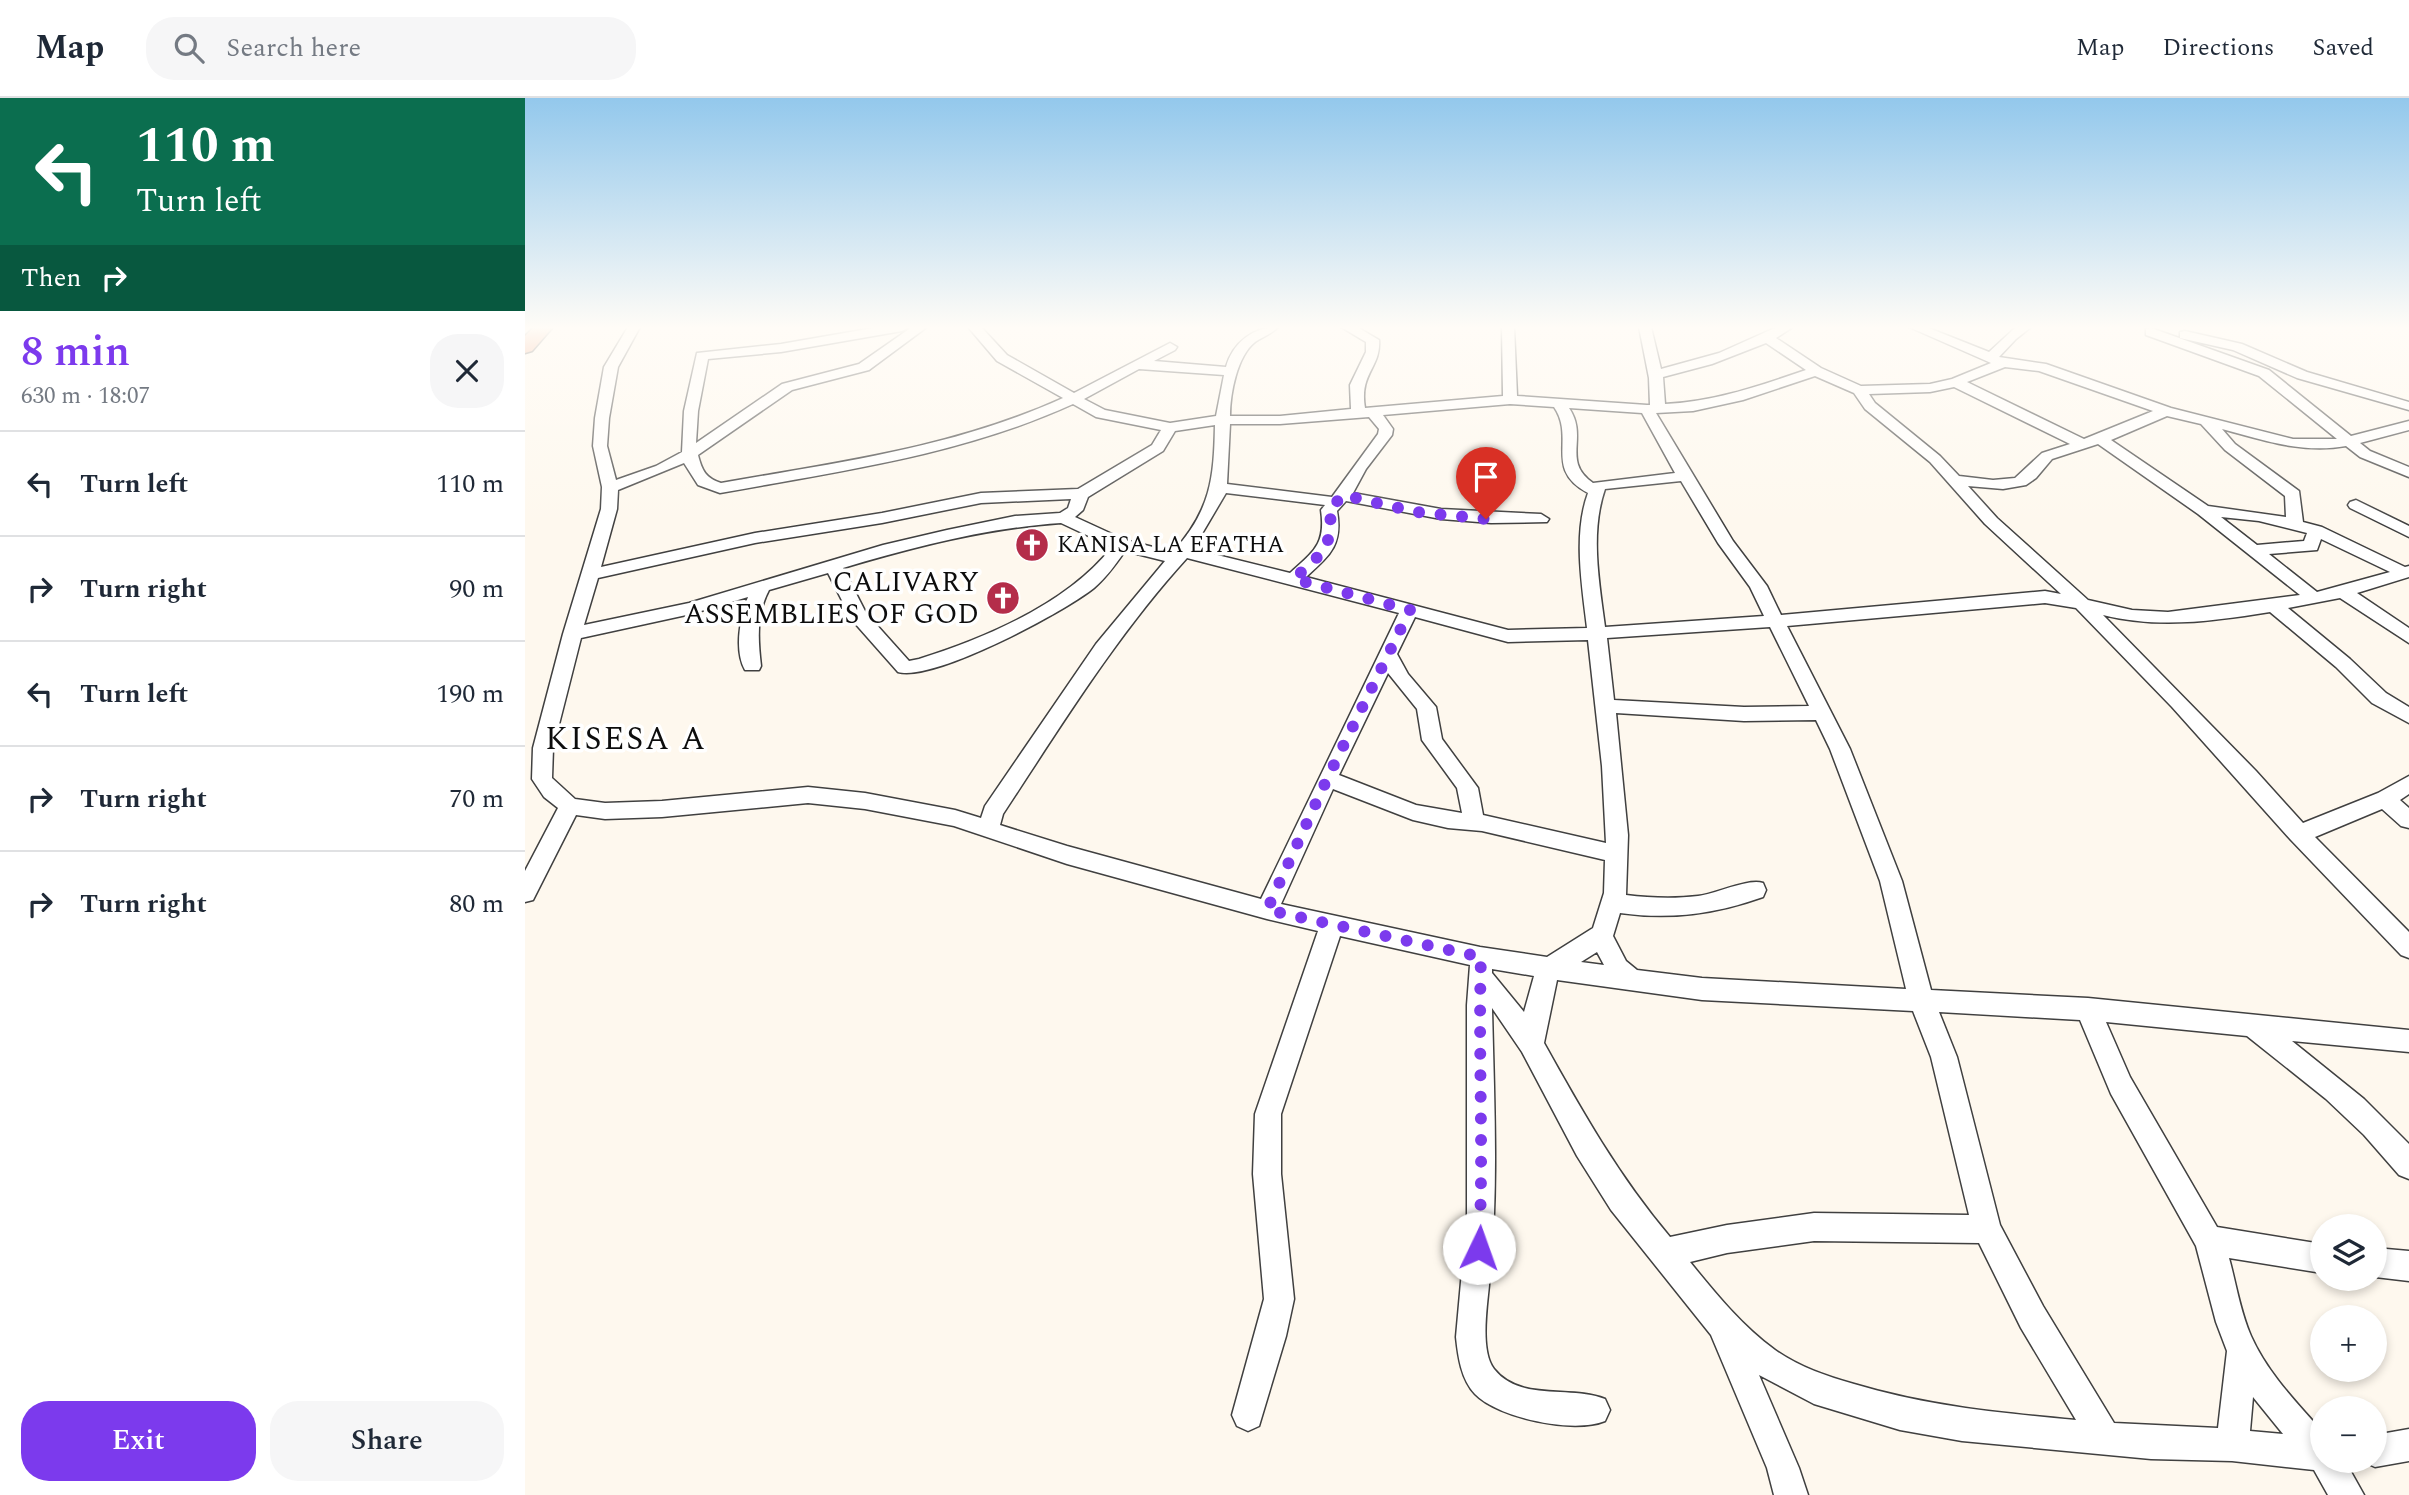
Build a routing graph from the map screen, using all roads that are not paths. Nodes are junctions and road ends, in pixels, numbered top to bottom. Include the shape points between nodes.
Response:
1 (607, 392) edge
2 (696, 392) edge
3 (780, 392) edge
4 (1065, 392) edge
5 (1087, 392) edge
6 (1227, 392) edge
7 (1356, 392) edge
8 (1510, 392) edge
9 (1660, 392) edge
10 (1750, 392) edge
11 (1861, 392) edge
12 (1974, 392) edge
13 (2111, 392) edge
14 (2289, 392) edge
15 (2361, 392) edge
16 (1076, 398) junction
17 (1510, 400) junction
18 (1558, 404) junction
19 (2409, 406) edge
20 (1652, 409) junction
21 (1366, 411) junction
22 (2166, 411) junction
23 (1221, 420) junction
24 (2206, 421) junction
25 (2409, 425) edge
26 (1170, 427) junction
27 (2092, 442) junction
28 (2338, 442) junction
29 (690, 461) junction
30 (1687, 476) junction
31 (1955, 480) junction
32 (2407, 481) edge
33 (610, 487) junction
34 (1219, 488) junction
35 (1594, 490) junction
36 (1081, 494) junction
37 (1340, 498) junction
38 (2356, 505) dead end
39 (2204, 511) junction
40 (1064, 518) junction
41 (1541, 519) dead end
42 (2295, 525) junction
43 (2316, 530) junction
44 (2409, 532) edge
45 (1121, 546) junction
46 (2254, 550) junction
47 (1180, 555) junction
48 (833, 566) junction
49 (2406, 572) edge
50 (589, 575) junction
51 (1294, 579) junction
52 (2344, 592) junction
53 (751, 594) junction
54 (2314, 598) junction
55 (2079, 601) junction
56 (2274, 606) junction
57 (1410, 610) junction
58 (1776, 621) junction
59 (1598, 631) junction
60 (572, 634) junction
61 (2409, 638) edge
62 (1388, 654) junction
63 (751, 666) dead end
64 (1605, 706) junction
65 (1822, 713) junction
66 (2409, 716) edge
67 (533, 779) edge
68 (1327, 779) junction
69 (2409, 784) edge
70 (2385, 800) junction
71 (570, 806) junction
72 (2409, 820) edge
73 (1472, 822) junction
74 (988, 830) junction
75 (2299, 834) junction
76 (1616, 854) junction
77 (1755, 890) dead end
78 (525, 893) edge
79 (1615, 903) junction
80 (1267, 910) junction
81 (1332, 925) junction
82 (1601, 936) junction
83 (2409, 948) edge
84 (1480, 966) junction
85 (1549, 968) junction
86 (1632, 980) junction
87 (1921, 999) junction
88 (2088, 1009) junction
89 (2252, 1025) junction
90 (2409, 1041) edge
91 (1531, 1044) junction
92 (2409, 1165) edge
93 (1987, 1229) junction
94 (2209, 1240) junction
95 (1664, 1253) junction
96 (2310, 1256) edge
97 (2387, 1264) edge
98 (2409, 1266) edge
99 (1722, 1325) junction
100 (2242, 1351) junction
101 (1594, 1410) dead end
102 (1248, 1415) dead end
103 (2105, 1438) junction
104 (2310, 1441) edge
105 (2232, 1445) junction
106 (2409, 1445) edge
107 (2387, 1449) edge
108 (2310, 1454) edge
109 (2333, 1473) edge
110 (1791, 1495) edge
111 (2347, 1495) edge

1 - 33 street via 600,446
2 - 29 street
3 - 29 street
4 - 16 street
5 - 16 street
6 - 23 street
7 - 21 street
8 - 17 street
9 - 20 street
10 - 20 street via 1717,403
11 - 31 street via 1870,406 1926,450
12 - 27 street
13 - 22 street
14 - 28 street via 2319,416
15 - 19 street
16 - 26 street via 1101,414
16 - 29 street via 1025,420 939,447 741,485 712,487 703,482
17 - 18 street
17 - 21 street
18 - 20 street
18 - 35 street via 1571,428 1568,457 1574,474
20 - 30 street via 1656,428
21 - 23 street via 1280,420
21 - 37 street via 1386,429 1385,435
22 - 24 street
22 - 27 street
23 - 26 street
23 - 34 street via 1224,440
24 - 28 street via 2293,443
24 - 42 street via 2230,447 2293,494
25 - 28 street
26 - 36 street via 1158,448
27 - 31 street via 2047,456 2021,481
27 - 39 street
28 - 32 street
29 - 33 street
30 - 35 street via 1599,485
30 - 58 street
31 - 55 street via 1991,521
33 - 50 street via 609,509
34 - 37 street
34 - 47 street
35 - 59 street via 1588,510
36 - 40 street via 1075,510
36 - 50 street via 981,498 755,538
37 - 41 street via 1453,517
37 - 51 street via 1329,510 1332,529 1324,551
38 - 44 street
39 - 42 street via 2252,514
39 - 46 street
40 - 45 street
40 - 48 street via 1015,521 947,535
42 - 43 street
43 - 46 street via 2311,546
43 - 49 street
45 - 47 street
45 - 48 street via 1101,571 1069,597 974,646 916,668 905,668 858,616
46 - 54 street
47 - 51 street
47 - 74 street via 1103,648 993,813
48 - 53 street
49 - 52 street
50 - 60 street
51 - 57 street
52 - 54 street
52 - 61 street
53 - 60 street
53 - 63 street
54 - 56 street
55 - 56 street via 2124,614 2170,618
55 - 58 street via 2045,597
55 - 75 street via 2224,749
56 - 66 street via 2379,698
57 - 59 street via 1507,636
57 - 62 street
58 - 59 street
58 - 65 street
59 - 64 street
60 - 67 street
62 - 68 street
62 - 73 street via 1426,706 1432,741 1471,793 1475,806
64 - 65 street
64 - 76 street
65 - 87 street via 1883,858
67 - 71 street
68 - 73 street via 1413,812
68 - 80 street
69 - 70 street
70 - 72 street
70 - 75 street
71 - 74 street via 605,811 661,809 808,795 902,806
71 - 78 street
73 - 76 street
74 - 80 street
75 - 83 street
76 - 79 street
77 - 79 street via 1729,901 1681,910
79 - 82 street
80 - 81 street
81 - 84 street
81 - 102 street via 1268,1114 1266,1163 1279,1299
82 - 85 street
82 - 86 street via 1618,968
84 - 85 street
84 - 91 street
84 - 101 street via 1483,1169 1473,1357 1482,1379 1499,1395 1539,1405
85 - 86 street
85 - 91 street
86 - 87 street via 1702,989
87 - 88 street
87 - 93 street via 1944,1056
88 - 89 street
88 - 94 street via 2120,1085
89 - 90 street
89 - 92 street via 2329,1083 2386,1136
91 - 95 street via 1587,1147 1621,1200
93 - 95 street via 1814,1227
93 - 103 street via 2032,1317
94 - 96 street
94 - 100 street
95 - 99 street
97 - 98 street
99 - 103 street via 1766,1362 1814,1388 1900,1414
99 - 110 street
100 - 104 street
100 - 105 street
103 - 105 street
105 - 108 street
106 - 107 street
109 - 111 street

